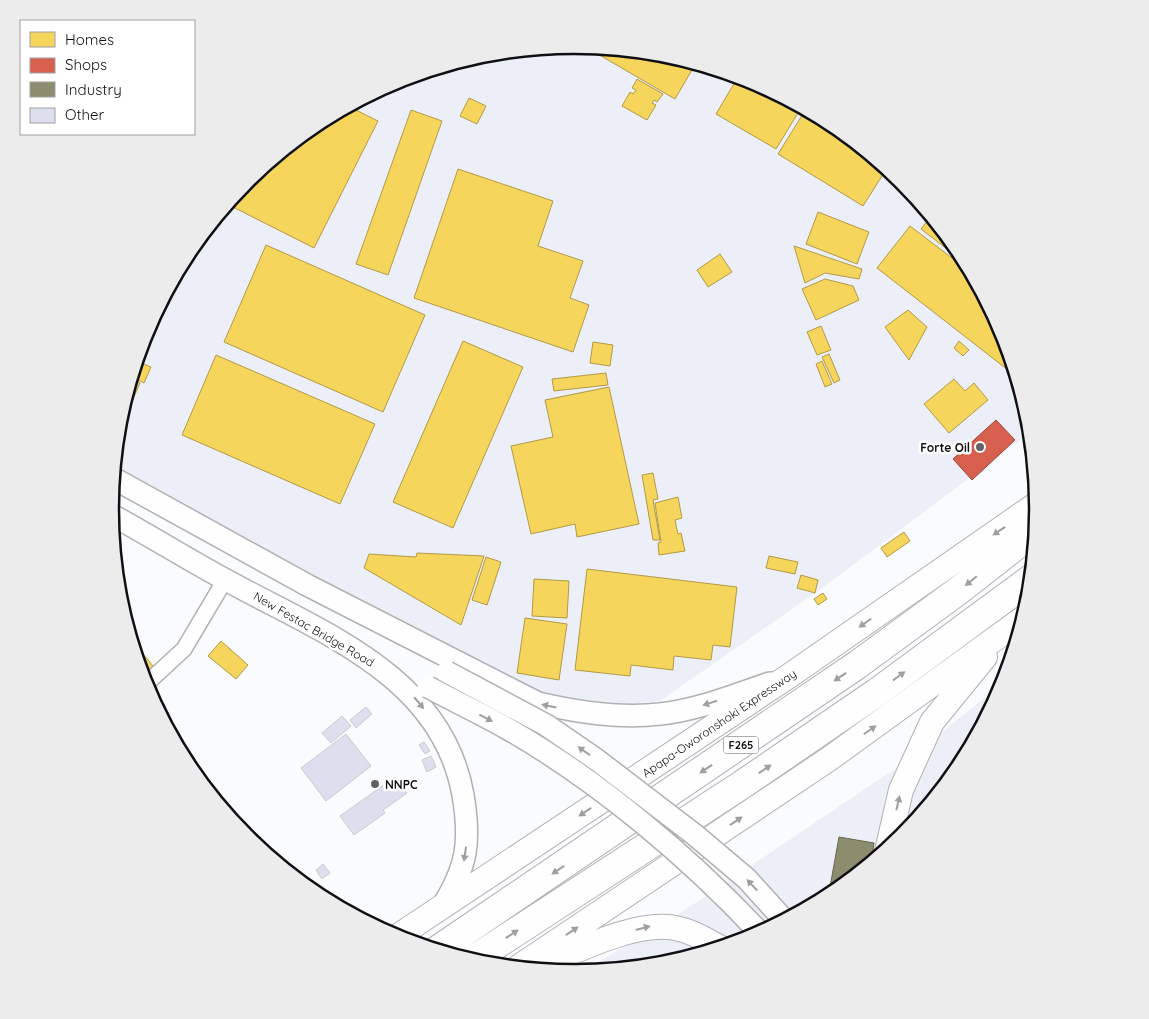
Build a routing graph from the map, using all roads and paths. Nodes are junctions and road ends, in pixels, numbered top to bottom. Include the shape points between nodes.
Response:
1 (120, 482) edge
2 (120, 485) edge
3 (1030, 509) edge
4 (119, 511) edge
5 (119, 519) edge
6 (1029, 535) edge
7 (226, 580) junction
8 (1023, 584) edge
9 (1016, 623) edge
10 (1005, 631) junction
11 (789, 676) junction
12 (151, 679) edge
13 (890, 838) edge
14 (440, 910) junction
15 (780, 916) edge
16 (755, 928) edge
17 (404, 932) edge
18 (713, 944) edge
19 (444, 946) edge
20 (480, 955) edge
21 (526, 962) edge
22 (547, 964) edge

11 -> 1 main road via 705,705 660,714 620,715 538,704 307,586
15 -> 2 main road, bridge via 747,879 695,835 546,725 135,503
3 -> 11 main road, Apapa-Oworonshoki Expressway
4 -> 16 main road, bridge via 129,512 358,641 428,687 508,729 587,782 698,872
5 - 7 main road, New Festac Bridge Road
6 -> 19 highway, F265 via 857,666
7 - 12 street via 184,649
7 -> 14 main road, New Festac Bridge Road via 345,644 378,666 398,680 433,720 450,749 461,783 467,820 462,872
20 -> 8 highway, F265 via 743,784 876,693
9 - 10 main road
13 -> 10 main road via 901,790 932,722
21 -> 10 main road via 829,758
11 -> 14 main road, Apapa-Oworonshoki Expressway
14 - 17 main road, Apapa-Oworonshoki Expressway
22 -> 18 main road via 651,926 688,931

